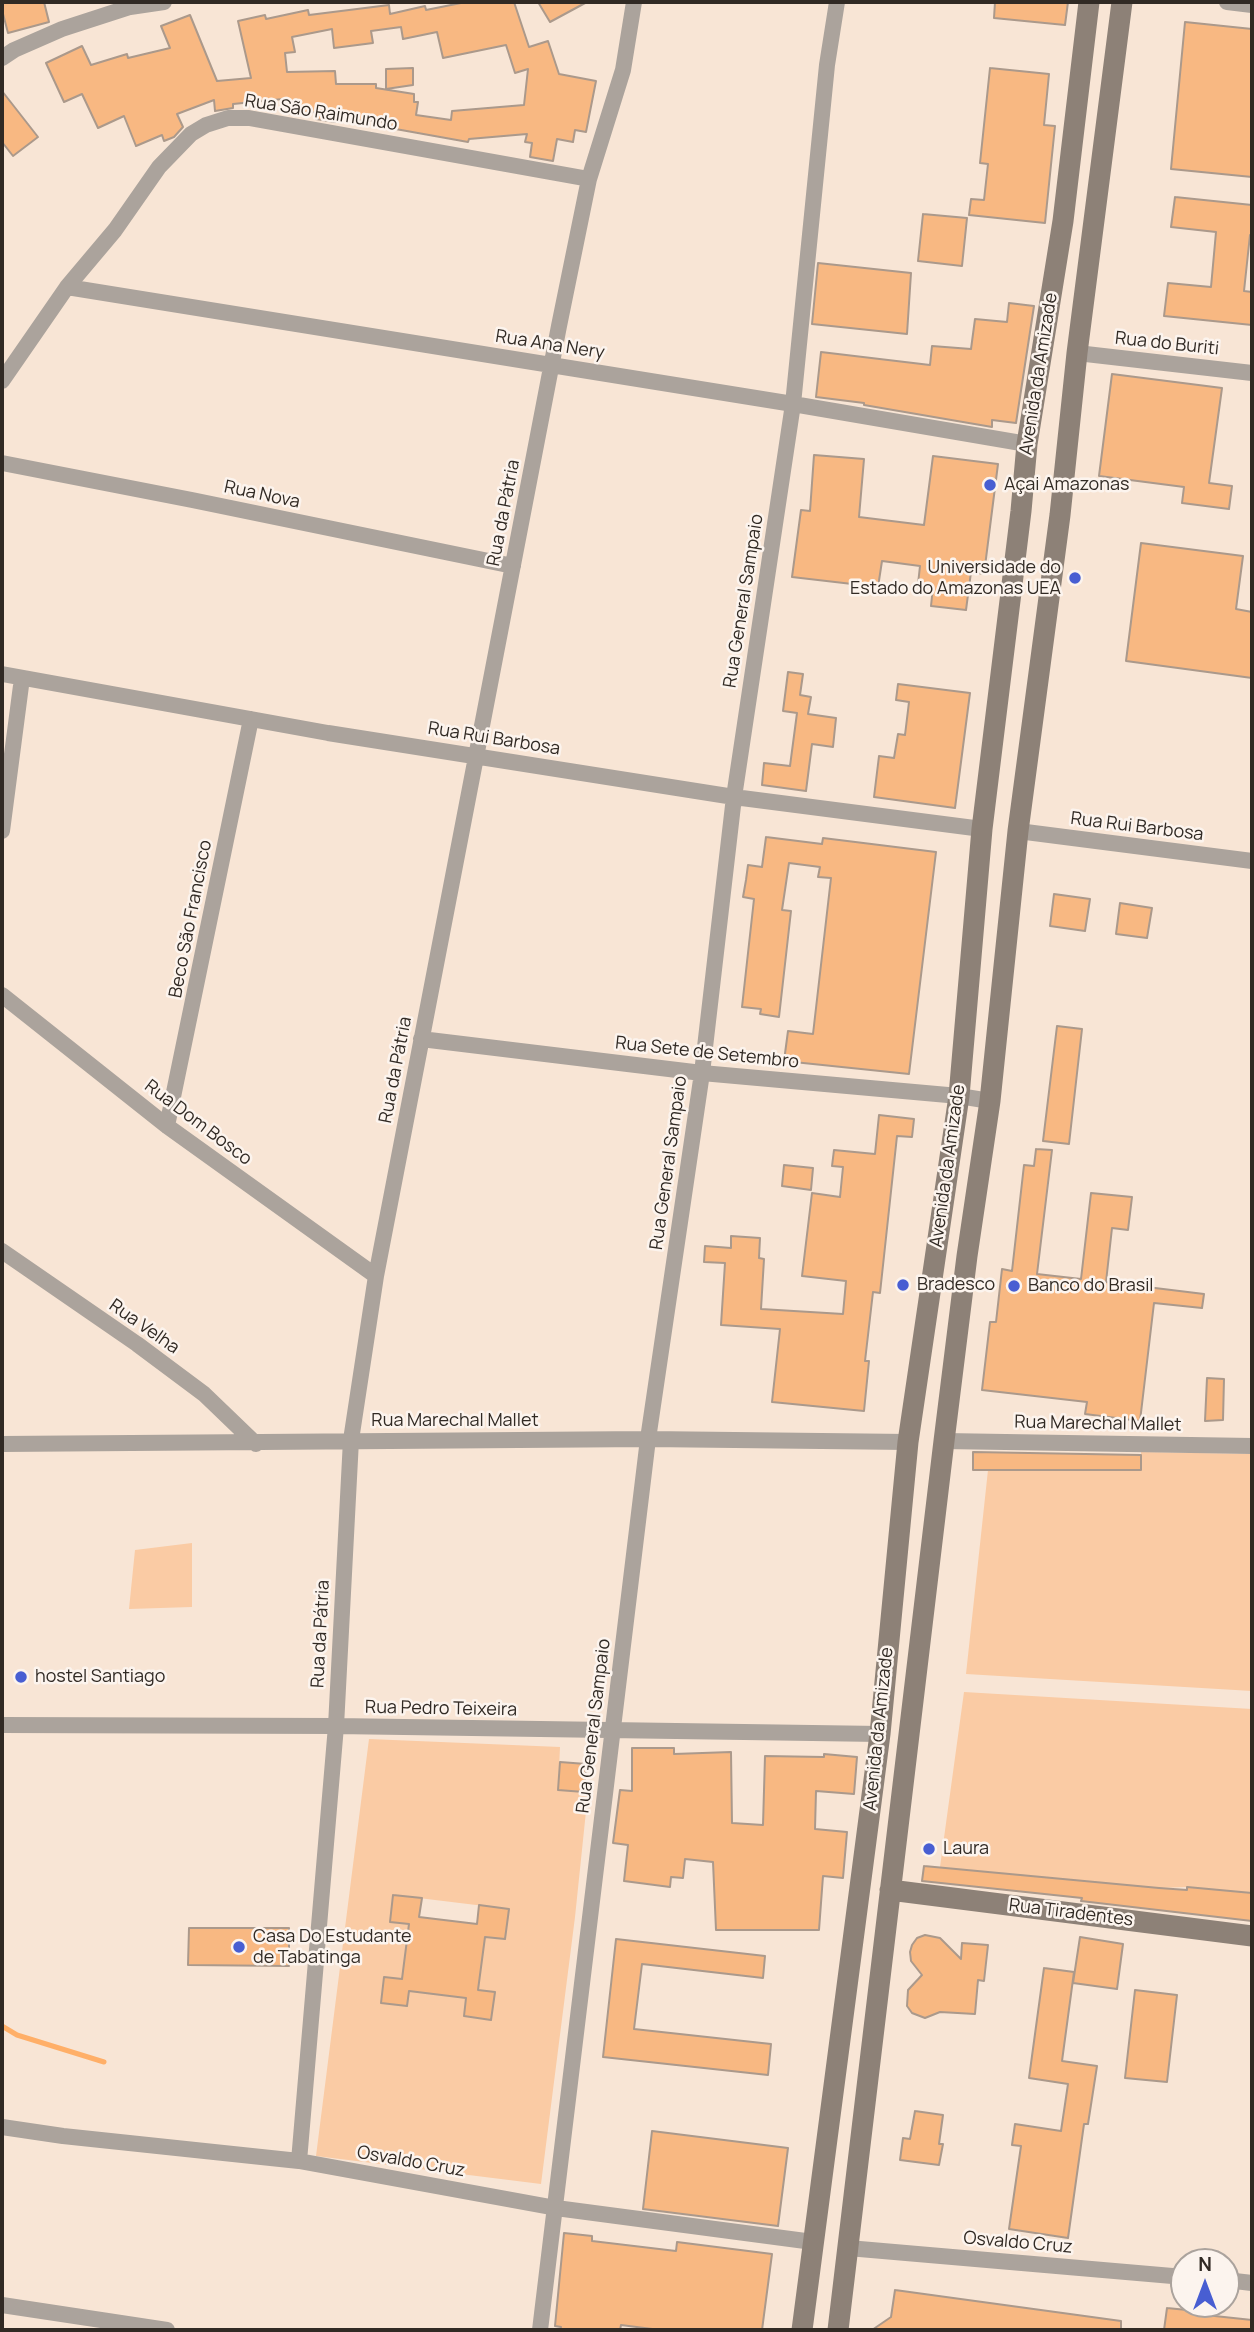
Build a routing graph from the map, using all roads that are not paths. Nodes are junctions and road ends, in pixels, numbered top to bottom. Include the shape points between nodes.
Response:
1 (164, 2) edge
2 (634, 2) edge
3 (837, 2) edge
4 (1089, 2) edge
5 (1122, 2) edge
6 (1227, 2) edge
7 (1252, 5) edge
8 (2, 58) edge
9 (589, 178) junction
10 (67, 287) junction
11 (1077, 353) junction
12 (552, 365) junction
13 (1252, 373) edge
14 (2, 381) edge
15 (793, 404) junction
16 (1027, 444) junction
17 (2, 464) edge
18 (1021, 511) junction
19 (1060, 515) junction
20 (513, 566) junction
21 (2, 674) edge
22 (22, 678) junction
23 (251, 719) junction
24 (476, 756) junction
25 (734, 797) junction
26 (982, 829) junction
27 (2, 831) edge
28 (1018, 831) junction
29 (1252, 862) edge
30 (2, 995) edge
31 (421, 1039) junction
32 (702, 1073) junction
33 (959, 1096) junction
34 (990, 1101) junction
35 (167, 1126) junction
36 (2, 1251) edge
37 (936, 1252) junction
38 (967, 1256) junction
39 (376, 1276) junction
40 (648, 1439) junction
41 (351, 1440) junction
42 (944, 1441) junction
43 (908, 1443) junction
44 (2, 1444) edge
45 (256, 1444) junction
46 (1252, 1446) edge
47 (930, 1550) junction
48 (896, 1555) junction
49 (2, 1725) edge
50 (336, 1727) junction
51 (613, 1731) junction
52 (880, 1734) junction
53 (890, 1891) junction
54 (1252, 1936) edge
55 (844, 2008) junction
56 (876, 2008) junction
57 (2, 2127) edge
58 (299, 2161) junction
59 (556, 2208) junction
60 (813, 2242) junction
61 (848, 2248) junction
62 (1170, 2276) edge
63 (2, 2305) edge
64 (167, 2330) edge
65 (540, 2330) edge
66 (802, 2330) edge
67 (838, 2330) edge

1 - 8 street via 130,7 62,29
2 - 9 street, Rua da Pátria via 623,70
3 - 15 street, Rua General Sampaio
4 - 16 main road, Avenida da Amizade via 1063,221
5 - 11 main road, Avenida da Amizade
6 - 7 street
9 - 10 street, Rua São Raimundo via 249,117 228,118 206,125 159,167
9 - 12 street, Rua da Pátria
10 - 12 street, Rua Ana Nery
10 - 14 street, Rua São Raimundo
11 - 13 street, Rua do Buriti
11 - 19 main road, Avenida da Amizade
12 - 15 street, Rua Ana Nery
12 - 20 street, Rua da Pátria
15 - 16 street, Rua Ana Nery
15 - 25 street, Rua General Sampaio
16 - 18 main road, Avenida da Amizade
17 - 20 street, Rua Nova
18 - 19 main road
18 - 26 main road, Avenida da Amizade
19 - 28 main road, Avenida da Amizade
20 - 24 street, Rua da Pátria
21 - 22 street, Rua Rui Barbosa
22 - 23 street, Rua Rui Barbosa
22 - 27 street
23 - 24 street, Rua Rui Barbosa
23 - 35 street, Beco São Francisco
24 - 25 street, Rua Rui Barbosa
24 - 31 street, Rua da Pátria
25 - 26 street, Rua Rui Barbosa
25 - 32 street, Rua General Sampaio
26 - 33 main road, Avenida da Amizade
28 - 29 street, Rua Rui Barbosa
28 - 34 main road, Avenida da Amizade
30 - 35 street, Rua Dom Bosco
31 - 32 street, Rua Sete de Setembro
31 - 39 street, Rua da Pátria
32 - 33 street, Rua Sete de Setembro
32 - 40 street, Rua General Sampaio
33 - 34 street, Rua Sete de Setembro
33 - 37 main road, Avenida da Amizade
34 - 38 main road, Avenida da Amizade
35 - 39 street, Rua Dom Bosco
36 - 45 street, Rua Velha via 204,1394
37 - 38 main road
37 - 43 main road, Avenida da Amizade
38 - 42 main road, Avenida da Amizade
39 - 41 street, Rua da Pátria
40 - 41 street, Rua Marechal Mallet
40 - 43 street, Rua Marechal Mallet
40 - 51 street, Rua General Sampaio
41 - 45 street, Rua Marechal Mallet
41 - 50 street, Rua da Pátria
42 - 46 street, Rua Marechal Mallet
42 - 47 main road, Avenida da Amizade
43 - 48 main road, Avenida da Amizade
44 - 45 street, Rua Marechal Mallet
47 - 48 main road
47 - 53 main road, Avenida da Amizade
48 - 52 main road, Avenida da Amizade
49 - 50 street, Rua Pedro Teixeira
50 - 51 street, Rua Pedro Teixeira
50 - 58 street, Rua da Pátria
51 - 52 street, Rua Pedro Teixeira
51 - 59 street, Rua General Sampaio
52 - 55 main road, Avenida da Amizade
53 - 54 main road, Rua Tiradentes
53 - 56 main road, Avenida da Amizade
55 - 56 main road
55 - 60 main road, Avenida da Amizade
56 - 61 main road, Avenida da Amizade
57 - 58 street, Osvaldo Cruz
58 - 59 street, Osvaldo Cruz
59 - 60 street, Osvaldo Cruz
59 - 65 street, Rua General Sampaio
60 - 66 main road, Avenida da Amizade
61 - 62 street, Osvaldo Cruz
61 - 67 main road, Avenida da Amizade
63 - 64 street

